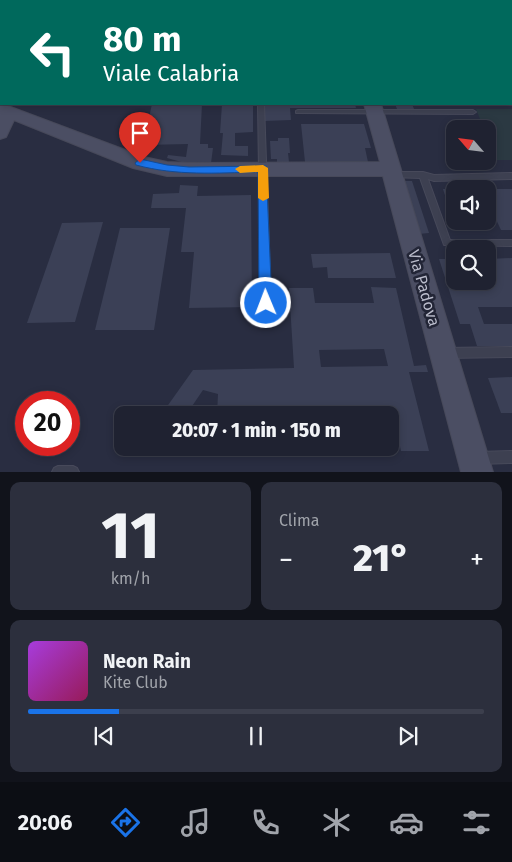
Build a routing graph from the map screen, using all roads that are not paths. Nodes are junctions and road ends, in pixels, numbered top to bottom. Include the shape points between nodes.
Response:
1 (261, 105) edge
2 (374, 108) edge
3 (4, 110) edge
4 (298, 112) dead end
5 (473, 112) dead end
6 (0, 133) edge
7 (263, 168) junction
8 (391, 172) junction
9 (423, 175) junction
10 (512, 176) edge
11 (512, 243) edge
12 (266, 303) dead end
13 (512, 352) edge
14 (443, 353) junction
15 (512, 457) edge
16 (475, 465) edge
17 (58, 472) edge
18 (73, 472) edge

1 - 7 lane
2 - 4 lane
2 - 5 lane
2 - 8 main road, Via Padova
3 - 6 main road
3 - 7 main road via 151,166 189,170
7 - 8 main road
7 - 12 lane
8 - 9 lane
8 - 14 main road, Via Padova
9 - 10 lane via 434,178
9 - 11 lane via 447,244
13 - 14 lane
14 - 16 main road, Via Padova
15 - 16 lane
17 - 18 lane

